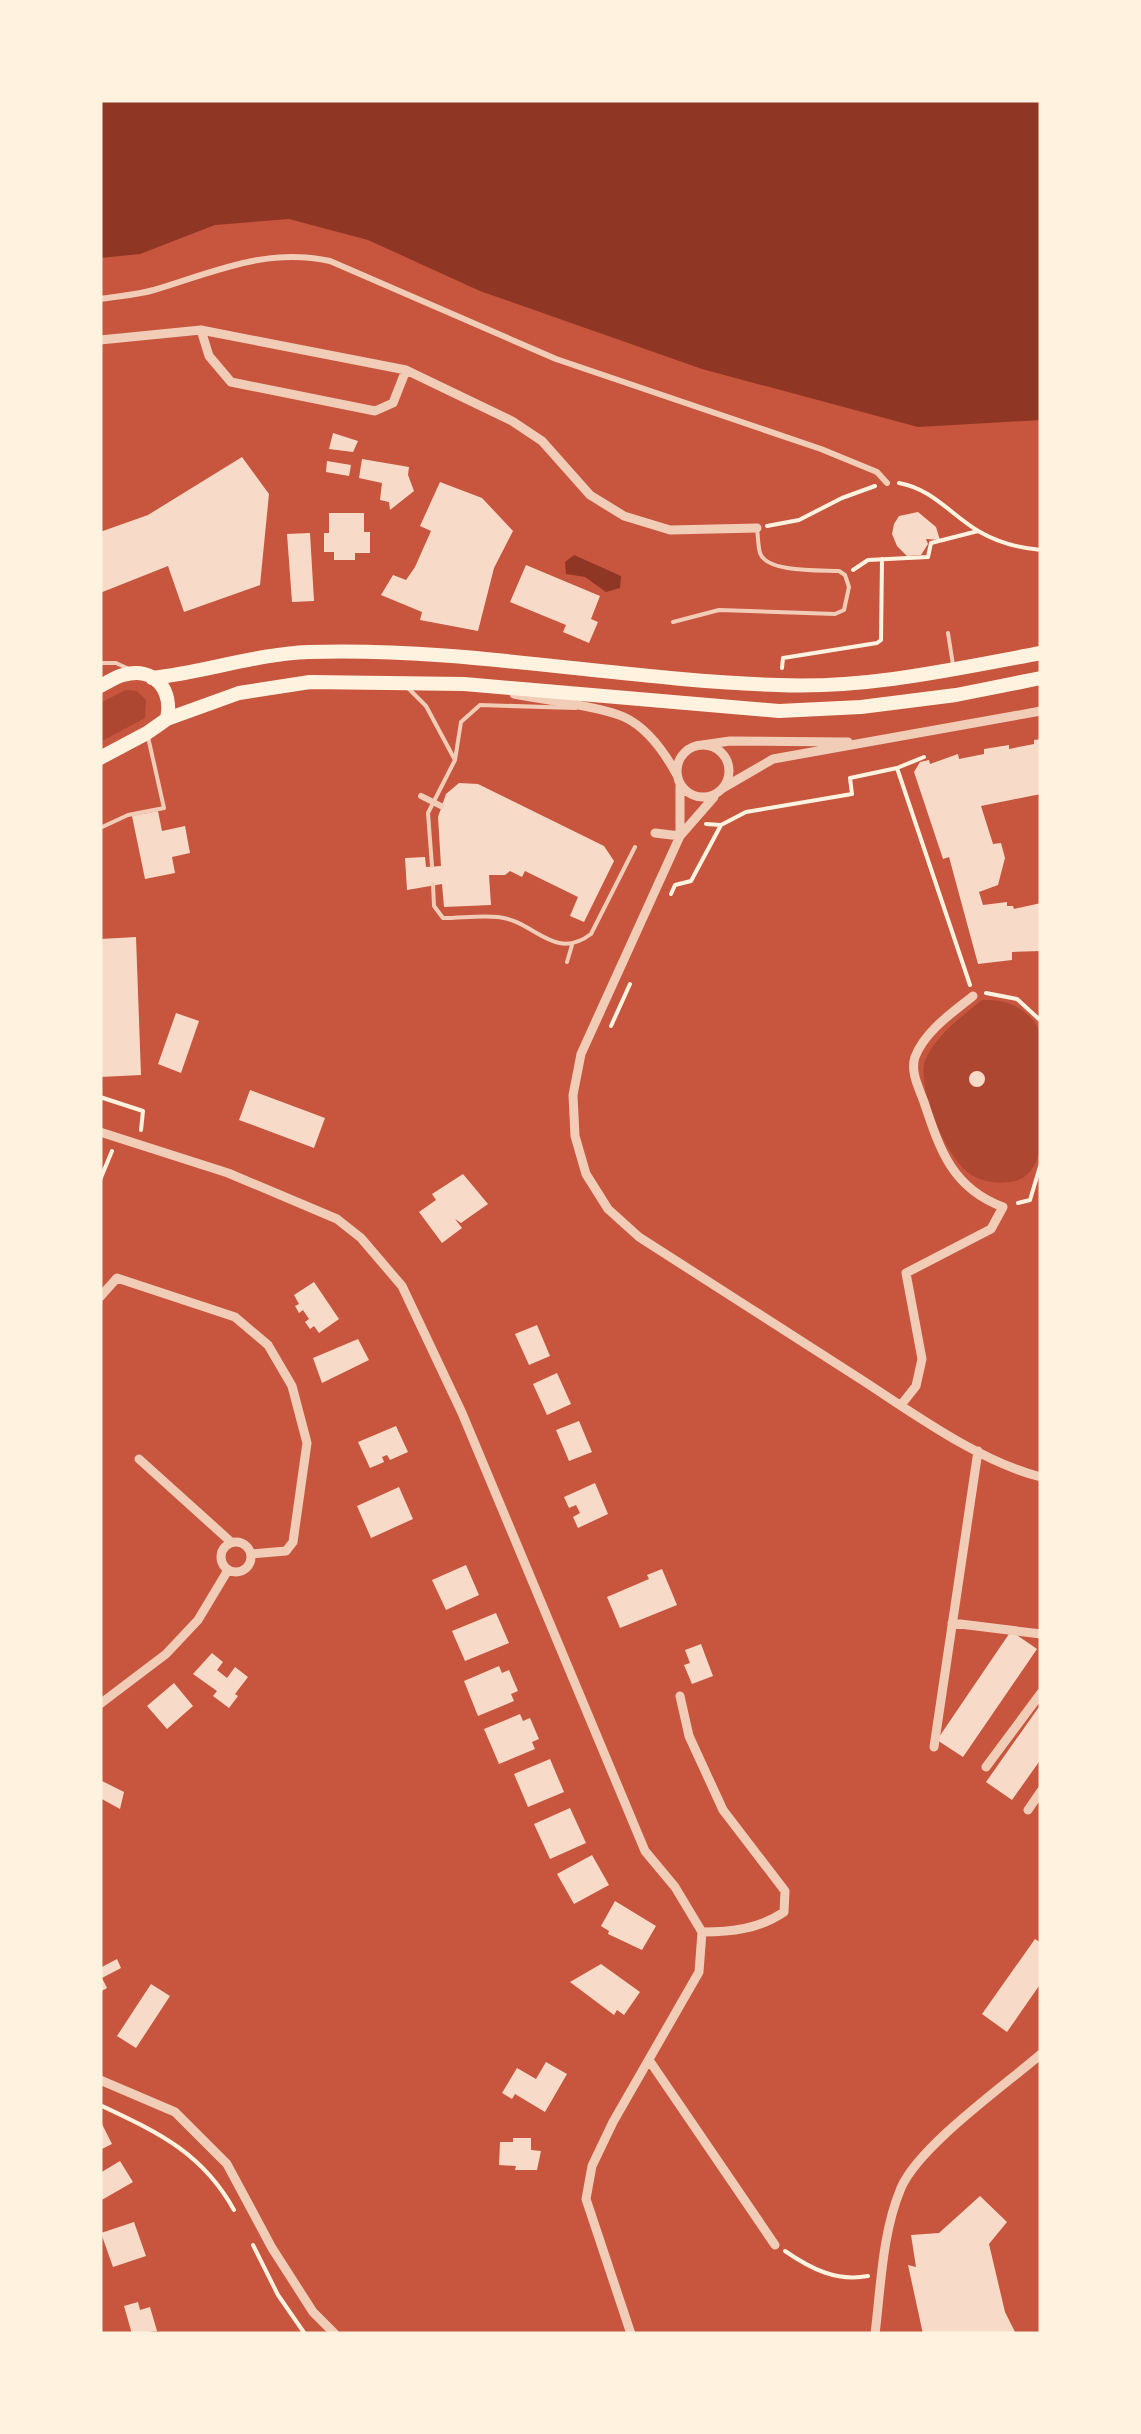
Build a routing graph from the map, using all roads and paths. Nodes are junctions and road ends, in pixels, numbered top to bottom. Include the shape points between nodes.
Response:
1 (100, 299) edge
2 (201, 330) junction
3 (100, 340) edge
4 (406, 370) junction
5 (887, 483) junction
6 (758, 528) junction
7 (978, 531) junction
8 (1041, 550) edge
9 (882, 560) junction
10 (845, 575) junction
11 (673, 622) dead end
12 (948, 633) dead end
13 (1041, 653) edge
14 (100, 663) edge
15 (954, 670) junction
16 (782, 672) dead end
17 (145, 676) junction
18 (1041, 678) edge
19 (402, 681) junction
20 (464, 684) junction
21 (100, 686) edge
22 (585, 709) junction
23 (1041, 711) edge
24 (166, 719) junction
25 (147, 733) junction
26 (870, 742) junction
27 (702, 744) junction
28 (924, 757) dead end
29 (100, 758) edge
30 (455, 760) junction
31 (898, 768) junction
32 (678, 779) junction
33 (720, 791) junction
34 (421, 796) dead end
35 (437, 804) junction
36 (691, 824) junction
37 (721, 825) junction
38 (100, 828) edge
39 (655, 833) dead end
40 (680, 836) junction
41 (635, 846) dead end
42 (432, 866) dead end
43 (434, 884) dead end
44 (669, 897) dead end
45 (572, 945) junction
46 (567, 962) dead end
47 (635, 971) dead end
48 (973, 996) junction
49 (1041, 1021) edge
50 (606, 1034) dead end
51 (100, 1096) edge
52 (100, 1133) edge
53 (117, 1137) junction
54 (139, 1144) junction
55 (1041, 1163) edge
56 (100, 1180) edge
57 (1003, 1207) junction
58 (100, 1297) edge
59 (901, 1406) junction
60 (978, 1450) junction
61 (140, 1459) dead end
62 (1041, 1477) edge
63 (231, 1542) junction
64 (251, 1554) junction
65 (228, 1570) junction
66 (952, 1623) junction
67 (1041, 1634) edge
68 (1041, 1692) edge
69 (680, 1696) dead end
70 (100, 1704) edge
71 (934, 1747) dead end
72 (986, 1768) dead end
73 (1041, 1791) edge
74 (1028, 1810) dead end
75 (702, 1932) junction
76 (1041, 2054) edge
77 (649, 2060) junction
78 (100, 2080) edge
79 (100, 2104) edge
80 (239, 2219) dead end
81 (249, 2236) dead end
82 (775, 2244) joint
83 (883, 2274) junction
84 (305, 2334) edge
85 (336, 2334) edge
86 (631, 2334) edge
87 (875, 2334) edge

1 - 5 street via 150,291 244,260 319,258 556,359 822,449 877,472
2 - 3 street
2 - 4 street
2 - 4 street via 210,356 231,382 375,411 394,402
4 - 6 street via 542,440 590,495 624,516 670,530
5 - 6 path via 799,520
5 - 7 path via 926,492
6 - 10 lane via 760,553 769,564
7 - 8 path via 1007,545
7 - 9 path via 931,543 928,557
9 - 10 path via 868,560
9 - 16 path via 881,640 783,658
10 - 11 lane via 847,604 835,614 718,610
12 - 15 lane
13 - 15 main road
14 - 17 lane
15 - 17 main road via 780,686 464,658 308,652
17 - 21 main road via 122,675
17 - 24 main road via 167,692
18 - 20 main road via 862,707 779,711
19 - 20 main road
19 - 24 main road via 310,682
19 - 30 lane via 426,706
20 - 22 street
22 - 30 lane via 480,706 461,722
22 - 32 street via 624,717 646,732
23 - 26 street
24 - 25 main road
25 - 29 main road
25 - 38 lane via 164,808
26 - 27 street
26 - 33 street via 773,759
27 - 32 street via 686,751
27 - 33 street via 725,756 730,772
28 - 31 path
30 - 35 lane
31 - 37 path via 850,778 852,794 746,812
31 - 48 path
32 - 33 street via 692,795
32 - 40 street
33 - 36 street
34 - 35 street
35 - 42 lane via 428,814
36 - 37 path
36 - 40 street
37 - 44 path via 691,881 675,885
39 - 40 street
40 - 59 street via 581,1054 573,1095 586,1174 608,1209 639,1236
41 - 45 lane via 591,934
43 - 45 lane via 434,906 443,918 501,917
45 - 46 lane
47 - 50 path
48 - 49 path via 1006,995
48 - 57 street via 924,1042 914,1074 953,1172 981,1199
51 - 54 path via 144,1111
52 - 53 street
53 - 54 street
53 - 56 path
54 - 75 street via 337,1219 402,1286 462,1413 645,1852
55 - 57 path via 1030,1200
57 - 59 street via 991,1228 906,1274 922,1359 916,1386
58 - 64 street via 117,1278 234,1317 268,1345 292,1386 307,1442 294,1542 286,1551
59 - 60 street
60 - 62 street
60 - 66 street
61 - 63 street
63 - 64 street via 241,1542
63 - 65 street via 221,1553
64 - 65 street via 243,1571
65 - 70 street via 198,1620 166,1654
66 - 67 street
66 - 71 street
68 - 72 street
69 - 75 street via 723,1810 785,1890 784,1912 775,1918 730,1932
73 - 74 street
75 - 77 street via 699,1972
76 - 83 street via 919,2158 890,2222
77 - 82 street
77 - 86 street via 592,2166 586,2198
78 - 85 street via 176,2112 226,2164 313,2312
79 - 80 path via 166,2135 220,2184
81 - 84 path
82 - 83 path via 806,2266 847,2280
83 - 87 street

